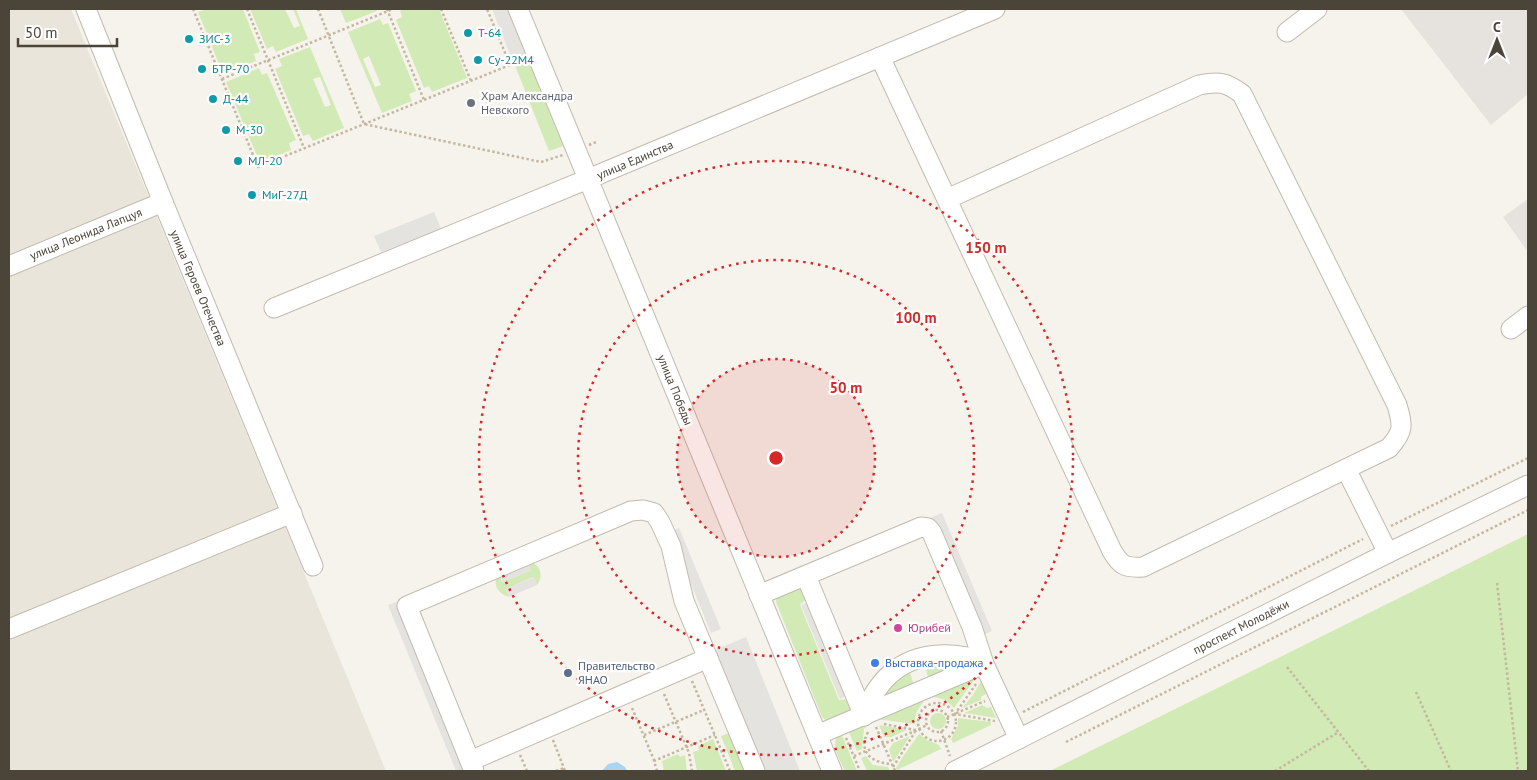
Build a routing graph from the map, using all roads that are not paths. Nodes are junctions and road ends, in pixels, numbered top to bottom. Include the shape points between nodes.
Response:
1 (86, 9) edge
2 (518, 9) edge
3 (995, 9) edge
4 (1317, 9) edge
5 (1286, 32) dead end
6 (880, 57) junction
7 (588, 179) junction
8 (947, 198) junction
9 (163, 202) junction
10 (9, 266) edge
11 (274, 308) dead end
12 (1528, 316) edge
13 (1511, 329) dead end
14 (1346, 469) junction
15 (1528, 484) edge
16 (292, 512) junction
17 (1388, 553) junction
18 (313, 566) dead end
19 (806, 576) junction
20 (759, 595) junction
21 (9, 629) edge
22 (708, 658) junction
23 (981, 672) junction
24 (869, 720) junction
25 (817, 735) junction
26 (1019, 739) junction
27 (472, 766) edge
28 (754, 771) edge
29 (832, 771) edge
30 (955, 771) edge

1 - 9 street, улица Героев Отечества
2 - 7 street, улица Победы
3 - 6 street, улица Единства
4 - 5 street
6 - 7 street, улица Единства
6 - 8 street
7 - 11 street, улица Единства
7 - 20 street, улица Победы
8 - 14 street via 1120,564 1131,568 1143,567
8 - 14 street via 1199,85 1215,81 1230,85 1242,94 1399,413 1400,436 1389,448
9 - 10 street, улица Леонида Лапцуя
9 - 16 street, улица Героев Отечества
12 - 13 street
14 - 17 street
15 - 17 street, проспект Молодёжи
16 - 18 street, улица Героев Отечества
16 - 21 street
17 - 26 street, проспект Молодёжи
19 - 20 street
19 - 23 street via 921,527 928,528 972,627
19 - 24 street
20 - 25 street, улица Победы
22 - 27 street
22 - 27 street via 684,601 671,546 654,513 643,510 631,511 407,606
22 - 28 street
23 - 24 street
23 - 24 street via 977,660 940,655 900,667 875,690
23 - 26 street
24 - 25 street
25 - 29 street, улица Победы
26 - 30 street, проспект Молодёжи

